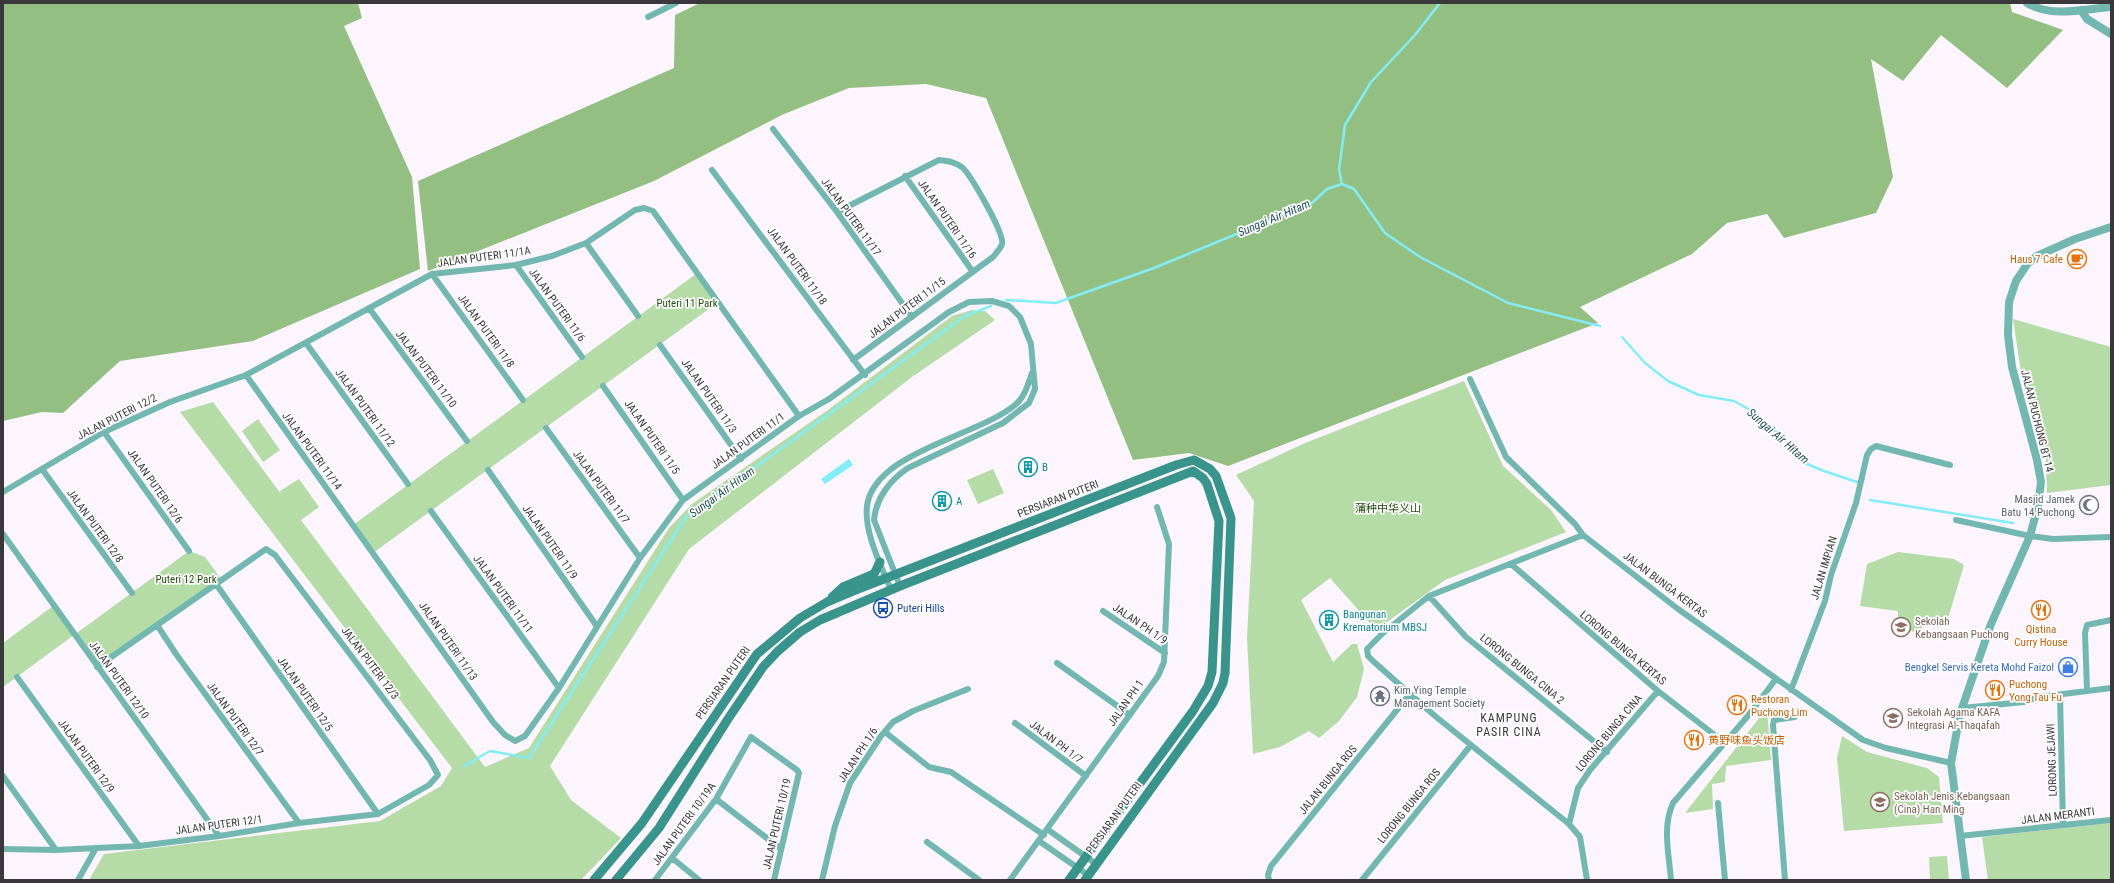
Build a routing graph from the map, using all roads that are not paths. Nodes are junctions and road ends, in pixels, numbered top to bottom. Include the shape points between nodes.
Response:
1 (676, 3) edge
2 (2027, 3) edge
3 (2111, 6) edge
4 (2081, 10) junction
5 (648, 17) dead end
6 (2111, 34) edge
7 (773, 129) dead end
8 (712, 170) dead end
9 (905, 176) junction
10 (837, 212) junction
11 (2111, 227) edge
12 (586, 243) junction
13 (516, 265) junction
14 (973, 272) junction
15 (432, 274) junction
16 (369, 308) junction
17 (638, 316) dead end
18 (912, 317) junction
19 (306, 343) junction
20 (660, 345) dead end
21 (582, 357) dead end
22 (853, 360) junction
23 (1033, 369) junction
24 (246, 375) junction
25 (865, 375) junction
26 (1470, 378) dead end
27 (603, 386) dead end
28 (523, 400) dead end
29 (799, 416) junction
30 (546, 428) dead end
31 (104, 432) junction
32 (467, 441) dead end
33 (741, 459) junction
34 (1950, 465) dead end
35 (42, 470) junction
36 (488, 470) dead end
37 (408, 484) dead end
38 (3, 492) edge
39 (684, 500) junction
40 (1157, 508) dead end
41 (431, 511) dead end
42 (1956, 520) dead end
43 (3, 534) edge
44 (1583, 535) junction
45 (2030, 536) junction
46 (2111, 537) edge
47 (362, 538) joint
48 (189, 550) dead end
49 (640, 558) junction
50 (880, 562) junction
51 (1511, 564) junction
52 (891, 576) junction
53 (216, 584) junction
54 (896, 588) junction
55 (132, 593) dead end
56 (1429, 596) junction
57 (826, 602) junction
58 (1103, 611) dead end
59 (2111, 620) edge
60 (157, 625) junction
61 (596, 625) junction
62 (1165, 653) junction
63 (1057, 663) dead end
64 (97, 667) junction
65 (17, 677) dead end
66 (1776, 679) junction
67 (559, 688) junction
68 (2111, 688) edge
69 (968, 689) dead end
70 (1791, 690) junction
71 (2087, 690) junction
72 (1658, 691) junction
73 (1409, 695) junction
74 (2060, 695) junction
75 (1962, 708) junction
76 (1130, 715) junction
77 (1795, 717) dead end
78 (1015, 723) dead end
79 (885, 732) junction
80 (525, 736) joint
81 (1725, 743) junction
82 (1471, 745) junction
83 (1607, 752) junction
84 (1951, 763) junction
85 (799, 773) joint
86 (3, 776) edge
87 (1086, 776) junction
88 (429, 786) joint
89 (716, 799) junction
90 (1718, 803) dead end
91 (378, 814) junction
92 (2111, 820) edge
93 (299, 823) junction
94 (1569, 824) junction
95 (2063, 825) junction
96 (1048, 829) junction
97 (1044, 835) junction
98 (219, 836) junction
99 (1960, 836) junction
100 (1040, 841) junction
101 (927, 842) dead end
102 (139, 846) junction
103 (96, 848) junction
104 (3, 849) edge
105 (781, 849) junction
106 (56, 850) junction
107 (1085, 856) junction
108 (672, 858) junction
109 (1096, 864) junction
110 (1077, 868) junction
111 (1087, 878) edge
112 (78, 880) edge
113 (594, 880) edge
114 (616, 880) edge
115 (655, 880) edge
116 (700, 880) edge
117 (774, 880) edge
118 (822, 880) edge
119 (979, 880) edge
120 (1010, 880) edge
121 (1069, 880) edge
122 (1269, 880) edge
123 (1362, 880) edge
124 (1587, 880) edge
125 (1671, 880) edge
126 (1725, 880) edge
127 (1785, 880) edge
128 (1966, 880) edge

1 - 5 street
2 - 4 street via 2046,11
3 - 4 street
4 - 6 street via 2087,19
7 - 10 street, JALAN PUTERI 11/17
8 - 22 street, JALAN PUTERI 11/18
9 - 10 street, JALAN PUTERI 11/15
9 - 14 street, JALAN PUTERI 11/16
9 - 14 street, JALAN PUTERI 11/15 via 939,160 954,162 963,168 1002,234 1002,244 993,257
10 - 18 street, JALAN PUTERI 11/17
11 - 45 street, JALAN PUCHONG BT 14 via 2037,256 2028,263 2016,281 2009,302 2008,329 2012,367 2041,482
12 - 13 street, JALAN PUTERI 11/1A via 552,256
12 - 17 street
12 - 29 street, JALAN PUTERI 11/1A via 635,210 644,208 653,211
13 - 15 street, JALAN PUTERI 11/1A
13 - 21 street, JALAN PUTERI 11/6
14 - 18 street, JALAN PUTERI 11/15
15 - 16 street, JALAN PUTERI 11/1A
15 - 28 street, JALAN PUTERI 11/8
16 - 19 street, JALAN PUTERI 11/1A
16 - 32 street, JALAN PUTERI 11/10
18 - 22 street, JALAN PUTERI 11/15
19 - 24 street, JALAN PUTERI 11/1A
19 - 37 street, JALAN PUTERI 11/12
20 - 33 street, JALAN PUTERI 11/3
22 - 25 street, JALAN PUTERI 11/18
23 - 25 street, JALAN PUTERI 11/1 via 1031,344 1020,317 1008,306 992,301 969,302 949,312
23 - 50 street, JALAN PUTERI 11/1 via 1026,391 1016,404 960,435 912,455 884,473 867,505 868,523
23 - 52 street, JALAN PUTERI 11/1 via 1035,389 1029,404 1017,415 908,468 894,477 883,493 875,510 874,520
24 - 31 street, JALAN PUTERI 12/2 via 170,402
24 - 47 street, JALAN PUTERI 11/14
25 - 29 street, JALAN PUTERI 11/1
26 - 44 street, JALAN BUNGA KERTAS via 1506,457 1575,524
27 - 39 street, JALAN PUTERI 11/5
29 - 33 street, JALAN PUTERI 11/1
30 - 49 street, JALAN PUTERI 11/7
31 - 35 street, JALAN PUTERI 12/2
31 - 48 street, JALAN PUTERI 12/6
33 - 39 street, JALAN PUTERI 11/1
34 - 70 street, JALAN IMPIAN via 1876,446 1871,449 1867,455 1856,503 1831,574 1825,601
35 - 38 street, JALAN PUTERI 12/2
35 - 55 street, JALAN PUTERI 12/8
36 - 61 street, JALAN PUTERI 11/9
39 - 49 street, JALAN PUTERI 11/1
40 - 62 street, JALAN PH 1 via 1169,544
41 - 67 street, JALAN PUTERI 11/11
42 - 45 street
43 - 64 street, JALAN PUTERI 12/10
44 - 51 street
44 - 66 street, JALAN BUNGA KERTAS via 1678,609
45 - 46 street via 2053,539
45 - 75 street, JALAN PUCHONG BT 14 via 1991,624
47 - 80 street, JALAN PUTERI 11/13 via 493,722 505,735 516,741
49 - 61 street, JALAN PUTERI 11/1
50 - 52 street, JALAN PUTERI 11/1
50 - 57 main road via 874,574 843,587
51 - 56 street
51 - 72 street, LORONG BUNGA KERTAS
52 - 54 street, JALAN PUTERI 11/1
52 - 57 main road, PERSIARAN PUTERI
52 - 109 main road, PERSIARAN PUTERI via 1176,465 1194,460 1210,468 1221,487 1231,518 1223,683 1214,703
53 - 60 street
53 - 88 street, JALAN PUTERI 12/3 via 266,549 275,555 430,760 438,775
53 - 91 street, JALAN PUTERI 12/5
54 - 107 main road, PERSIARAN PUTERI via 1185,473 1193,471 1203,478 1219,521 1212,672 1208,686 1193,711
54 - 114 main road, PERSIARAN PUTERI via 820,620 800,632 778,651 744,694 659,828
56 - 73 street via 1367,649 1368,656 1373,662
56 - 83 street, LORONG BUNGA CINA 2 via 1466,636
57 - 113 main road, PERSIARAN PUTERI via 800,618 757,654 642,823
58 - 62 street, JALAN PH 1/9
59 - 71 street via 2095,622 2086,629
60 - 64 street
60 - 93 street, JALAN PUTERI 12/7
61 - 67 street, JALAN PUTERI 11/1
62 - 76 street, JALAN PH 1 via 1158,676
63 - 76 street
64 - 98 street, JALAN PUTERI 12/10
65 - 102 street, JALAN PUTERI 12/9
66 - 70 street, JALAN BUNGA KERTAS
66 - 81 street
67 - 80 street, JALAN PUTERI 11/1
68 - 71 street
69 - 79 street, JALAN PH 1/6 via 913,711 893,722
70 - 84 street, JALAN BUNGA KERTAS via 1863,740
71 - 74 street
72 - 81 street, LORONG BUNGA KERTAS
72 - 83 street, LORONG BUNGA CINA
73 - 82 street
73 - 122 street, JALAN BUNGA ROS via 1271,866
74 - 75 street via 2039,697 2024,702
74 - 95 street, LORONG JEJAWI
75 - 84 street, JALAN PUCHONG BT 14
76 - 87 street, JALAN PH 1
77 - 127 street via 1777,718 1773,725
78 - 87 street, JALAN PH 1/7
79 - 97 street via 929,766 951,772
79 - 118 street, JALAN PH 1/6 via 850,782 835,826
81 - 125 street via 1673,803 1667,816
82 - 94 street
82 - 123 street, LORONG BUNGA ROS
83 - 94 street, LORONG BUNGA CINA via 1578,788
84 - 99 street, JALAN PUCHONG BT 14
85 - 89 street, JALAN PUTERI 10/19A via 751,737
85 - 105 street, JALAN PUTERI 10/19
86 - 106 street
87 - 96 street, JALAN PH 1
88 - 91 street, JALAN PUTERI 12/1
89 - 105 street
89 - 108 street, JALAN PUTERI 10/19A
90 - 126 street
91 - 93 street, JALAN PUTERI 12/1
92 - 95 street, JALAN MERANTI
93 - 98 street, JALAN PUTERI 12/1
94 - 124 street via 1580,837
95 - 99 street, JALAN MERANTI
96 - 97 street, JALAN PH 1
96 - 107 street
97 - 100 street, JALAN PH 1
98 - 102 street, JALAN PUTERI 12/1
99 - 128 street, JALAN PUCHONG BT 14
100 - 110 street
100 - 120 street, JALAN PH 1
101 - 119 street
102 - 103 street, JALAN PUTERI 12/1
103 - 106 street, JALAN PUTERI 12/1
103 - 112 street
104 - 106 street, JALAN PUTERI 12/1
105 - 117 street, JALAN PUTERI 10/19
107 - 109 street
107 - 110 main road, PERSIARAN PUTERI
108 - 115 street, JALAN PUTERI 10/19A
108 - 116 street
109 - 111 main road, PERSIARAN PUTERI
110 - 111 street
110 - 121 main road, PERSIARAN PUTERI

